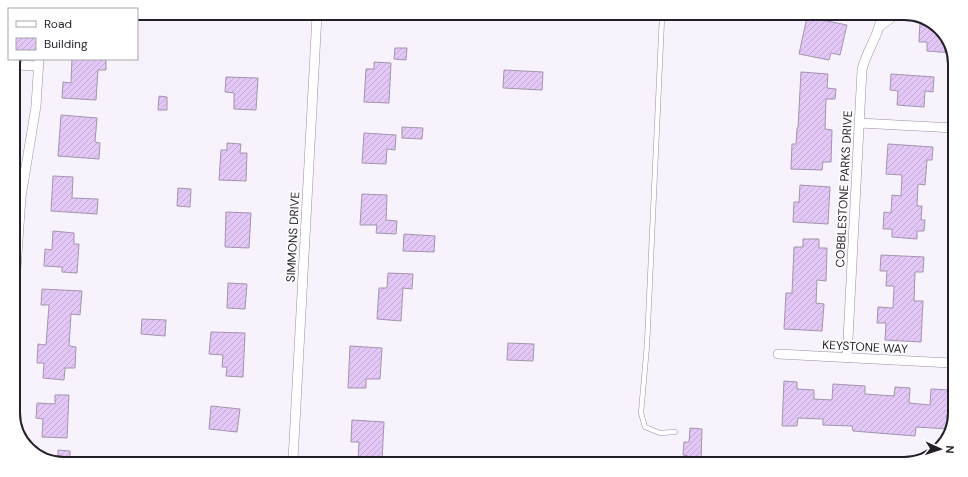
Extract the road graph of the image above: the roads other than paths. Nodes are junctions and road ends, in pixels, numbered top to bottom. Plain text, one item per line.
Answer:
1 (317, 20) edge
2 (662, 20) edge
3 (880, 22) edge
4 (39, 63) edge
5 (20, 64) edge
6 (859, 123) junction
7 (948, 128) edge
8 (20, 207) edge
9 (778, 354) dead end
10 (847, 358) junction
11 (948, 363) edge
12 (675, 432) dead end
13 (293, 457) edge

1 - 13 street, SIMMONS DRIVE
2 - 12 lane
3 - 6 street, COBBLESTONE PARKS DRIVE
4 - 5 street
4 - 8 street
6 - 7 street
6 - 10 street, COBBLESTONE PARKS DRIVE
9 - 10 street, KEYSTONE WAY
10 - 11 street, KEYSTONE WAY

